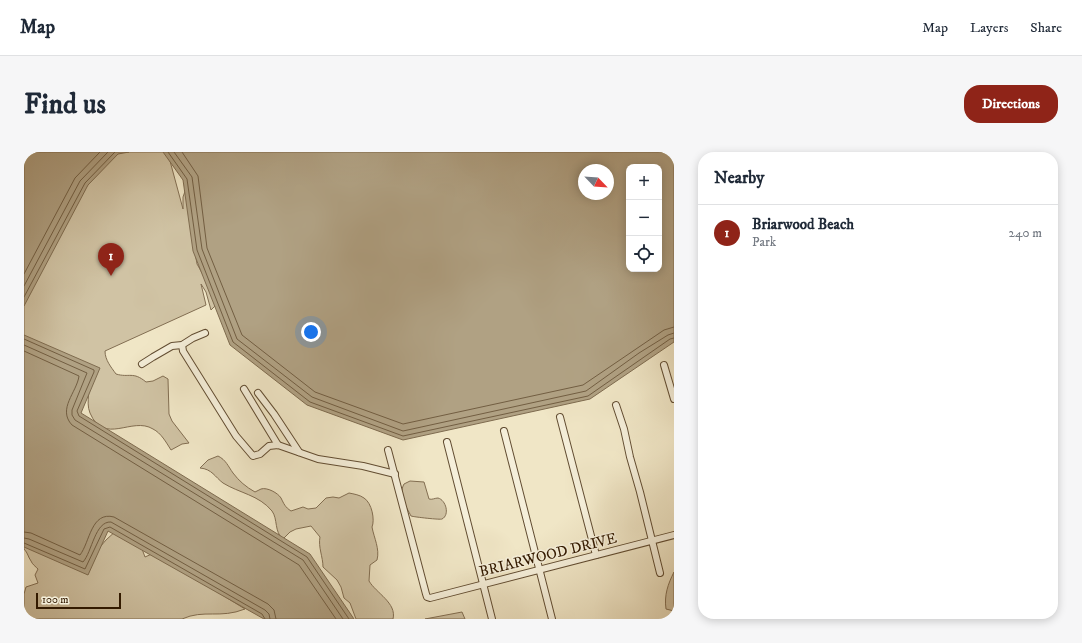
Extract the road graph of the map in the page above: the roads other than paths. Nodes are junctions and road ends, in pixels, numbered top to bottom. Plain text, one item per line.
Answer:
1 (205, 332) dead end
2 (182, 345) junction
3 (142, 364) dead end
4 (664, 365) dead end
5 (244, 389) dead end
6 (258, 393) dead end
7 (674, 398) edge
8 (616, 405) dead end
9 (560, 417) dead end
10 (504, 431) dead end
11 (447, 442) dead end
12 (278, 445) junction
13 (388, 450) dead end
14 (300, 453) junction
15 (395, 474) junction
16 (674, 535) edge
17 (652, 541) junction
18 (596, 555) junction
19 (540, 571) junction
20 (660, 573) dead end
21 (484, 585) junction
22 (492, 619) edge
23 (552, 619) edge

1 - 2 street
2 - 3 street
2 - 12 street
4 - 7 street
5 - 12 street
6 - 14 street
8 - 17 street
9 - 18 street
10 - 19 street
11 - 21 street
12 - 14 street
13 - 15 street
14 - 15 street
15 - 21 street, BRIARWOOD DRIVE
16 - 17 street, BRIARWOOD DRIVE
17 - 18 street, BRIARWOOD DRIVE
17 - 20 street
18 - 19 street, BRIARWOOD DRIVE
19 - 21 street, BRIARWOOD DRIVE
19 - 23 street
21 - 22 street

